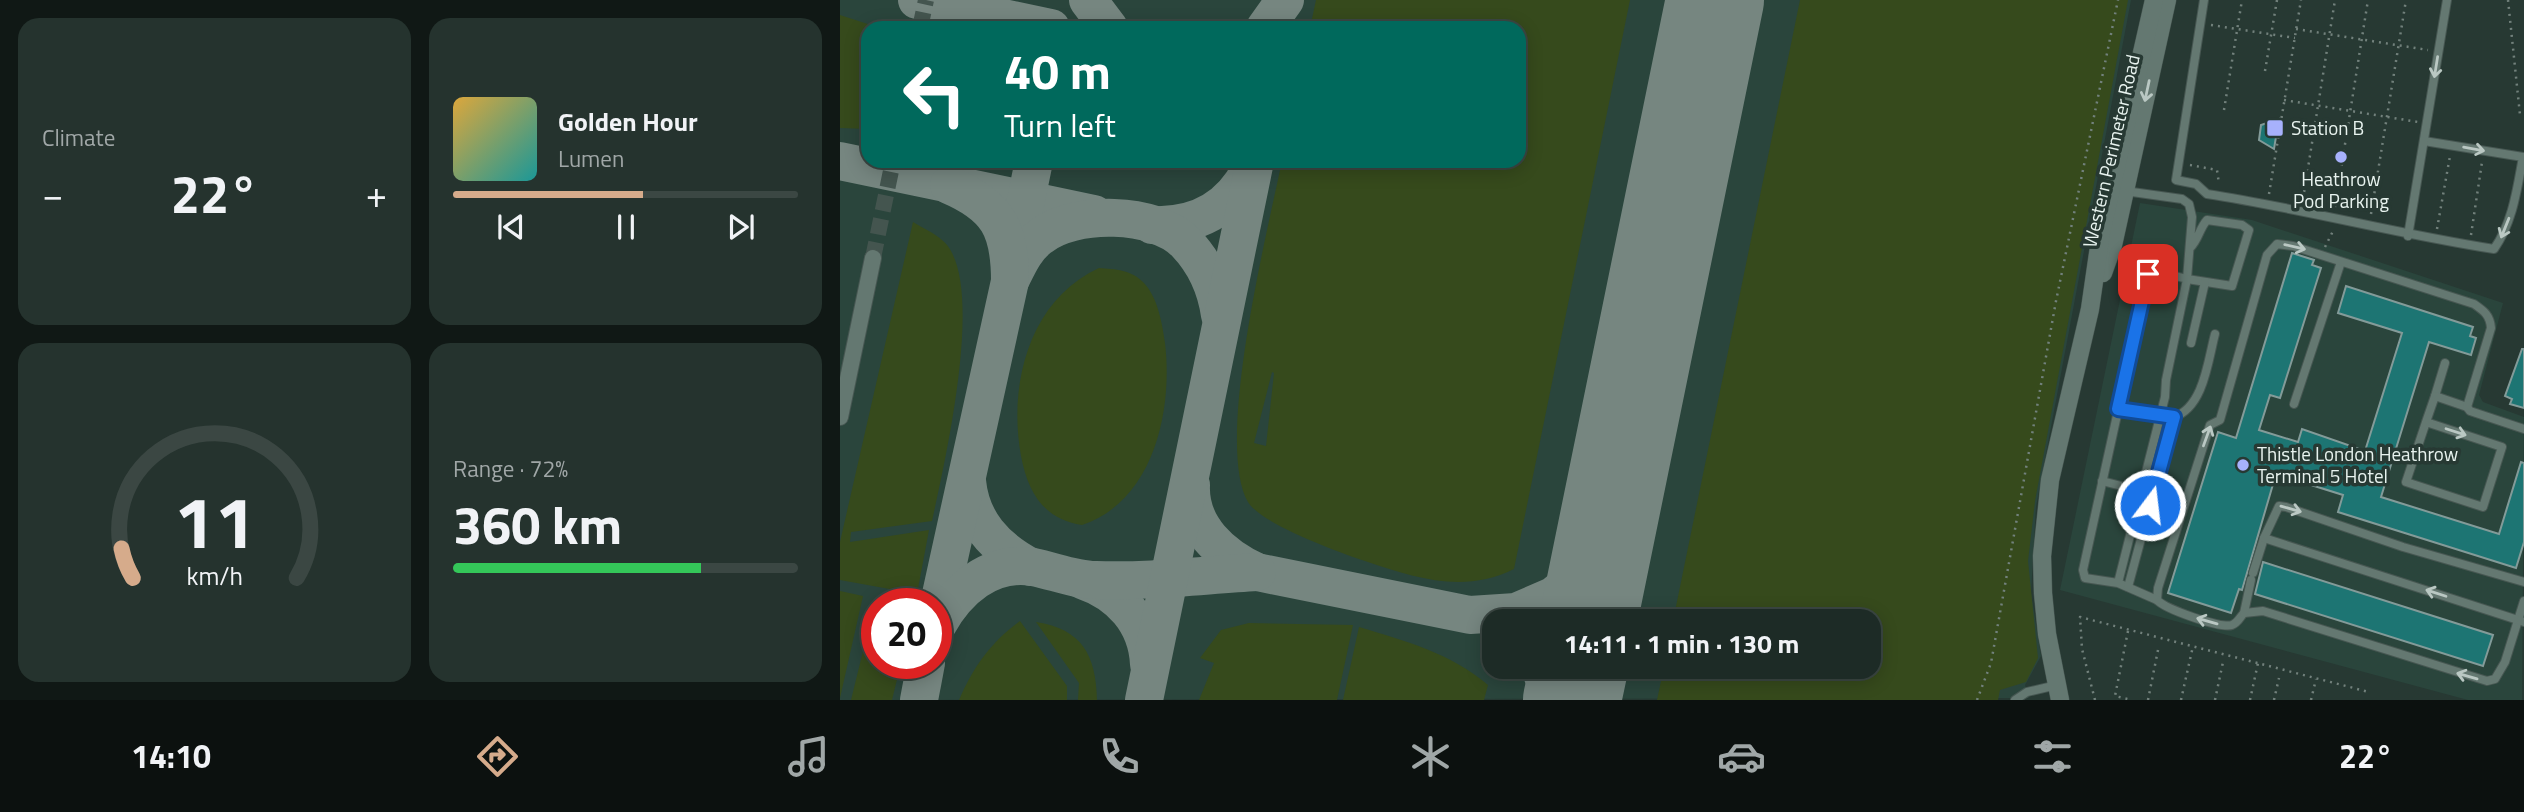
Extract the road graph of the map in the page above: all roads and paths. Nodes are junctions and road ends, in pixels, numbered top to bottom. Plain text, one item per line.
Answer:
1 (2118, 0) edge
2 (2142, 0) edge
3 (2154, 0) edge
4 (2167, 0) edge
5 (2204, 0) edge
6 (2242, 0) edge
7 (2277, 0) edge
8 (2301, 0) edge
9 (2335, 0) edge
10 (2368, 0) edge
11 (2406, 0) edge
12 (2447, 0) edge
13 (2508, 0) edge
14 (2201, 23) junction
15 (2237, 29) junction
16 (2296, 29) junction
17 (2330, 34) junction
18 (2271, 35) junction
19 (2294, 38) junction
20 (2362, 39) junction
21 (2399, 45) junction
22 (2439, 52) junction
23 (2266, 71) dead end
24 (2130, 96) junction
25 (2284, 100) junction
26 (2318, 106) junction
27 (2224, 110) dead end
28 (2350, 111) junction
29 (2520, 115) dead end
30 (2387, 117) junction
31 (2427, 123) junction
32 (2424, 141) junction
33 (2449, 145) junction
34 (2483, 151) junction
35 (2178, 163) junction
36 (2224, 189) dead end
37 (2125, 191) junction
38 (2259, 196) dead end
39 (2302, 202) dead end
40 (2334, 209) dead end
41 (2371, 214) dead end
42 (2437, 233) dead end
43 (2408, 236) junction
44 (2470, 238) dead end
45 (2190, 248) junction
46 (873, 258) tunnel mouth
47 (2341, 262) junction
48 (2187, 279) junction
49 (2205, 282) junction
50 (2091, 309) junction
51 (2214, 334) dead end
52 (2191, 343) dead end
53 (2445, 363) dead end
54 (2435, 396) junction
55 (2294, 404) dead end
56 (2467, 407) junction
57 (2118, 409) junction
58 (840, 417) edge
59 (2174, 417) junction
60 (2160, 418) junction
61 (2426, 422) junction
62 (2524, 429) edge
63 (2102, 481) junction
64 (2141, 491) junction
65 (2264, 538) junction
66 (2524, 582) edge
67 (2118, 583) junction
68 (2128, 587) junction
69 (2157, 600) junction
70 (2524, 601) edge
71 (2244, 613) junction
72 (2521, 621) edge
73 (2129, 630) junction
74 (2160, 645) dead end
75 (2193, 646) junction
76 (2223, 662) dead end
77 (2258, 663) junction
78 (2278, 678) dead end
79 (2316, 678) junction
80 (2369, 692) dead end
81 (2055, 695) edge
82 (2115, 698) edge
83 (1977, 700) edge
84 (2015, 700) edge
85 (2095, 700) edge
86 (2132, 700) edge
87 (2148, 700) edge
88 (2181, 700) edge
89 (2215, 700) edge
90 (2250, 700) edge
91 (2274, 700) edge
92 (2311, 700) edge

1 - 83 path
2 - 24 street, Western Perimeter Road
3 - 24 street, Western Perimeter Road
4 -> 37 street, Western Perimeter Road
5 - 14 lane
6 - 15 path
7 - 18 path
8 - 16 path
9 - 17 path
10 - 20 path
11 - 21 path
12 - 22 lane
13 - 29 path
14 - 15 path
14 - 35 lane
15 - 18 path
15 - 27 path
16 - 17 path
16 - 19 path
17 - 20 path
17 - 26 path
18 - 19 path
18 - 23 path
19 - 25 path
20 - 21 path
20 - 28 path
21 - 22 path
21 - 30 path
22 -> 31 lane
24 - 50 street, Western Perimeter Road
25 - 26 path
25 - 38 path
26 - 28 path
26 - 39 path
28 - 30 path
28 - 40 path
30 - 31 path
30 - 41 path
31 - 32 lane
32 - 33 lane
32 - 43 lane
33 -> 34 lane
33 - 42 path
34 -> 43 lane
34 - 44 path
35 - 36 path
35 - 43 lane
37 - 45 lane
37 - 50 street, Western Perimeter Road
45 - 48 lane
45 - 49 lane
46 - 58 street
47 - 55 lane
47 - 56 lane
69 -> 47 lane
48 - 49 lane
48 - 57 lane
48 - 60 lane
49 - 52 lane
50 - 81 street, Western Perimeter Road
51 - 59 lane
53 - 54 lane
54 - 56 lane
54 - 61 lane
56 - 62 lane
57 - 60 lane
57 - 63 lane
59 - 60 lane
59 - 68 lane
60 - 64 lane
61 -> 61 lane
63 - 64 lane
63 - 67 lane
64 - 67 lane
65 -> 66 lane
65 - 71 lane
72 -> 65 lane
67 - 68 lane
68 - 69 lane
71 -> 69 lane
70 - 72 lane
72 -> 71 lane
73 - 75 path
73 - 82 path
73 - 85 path
74 - 87 path
75 - 77 path
75 - 88 path
76 - 89 path
77 - 79 path
77 - 90 path
78 - 91 path
79 - 80 path
79 - 92 path
81 - 84 lane
82 - 86 path

